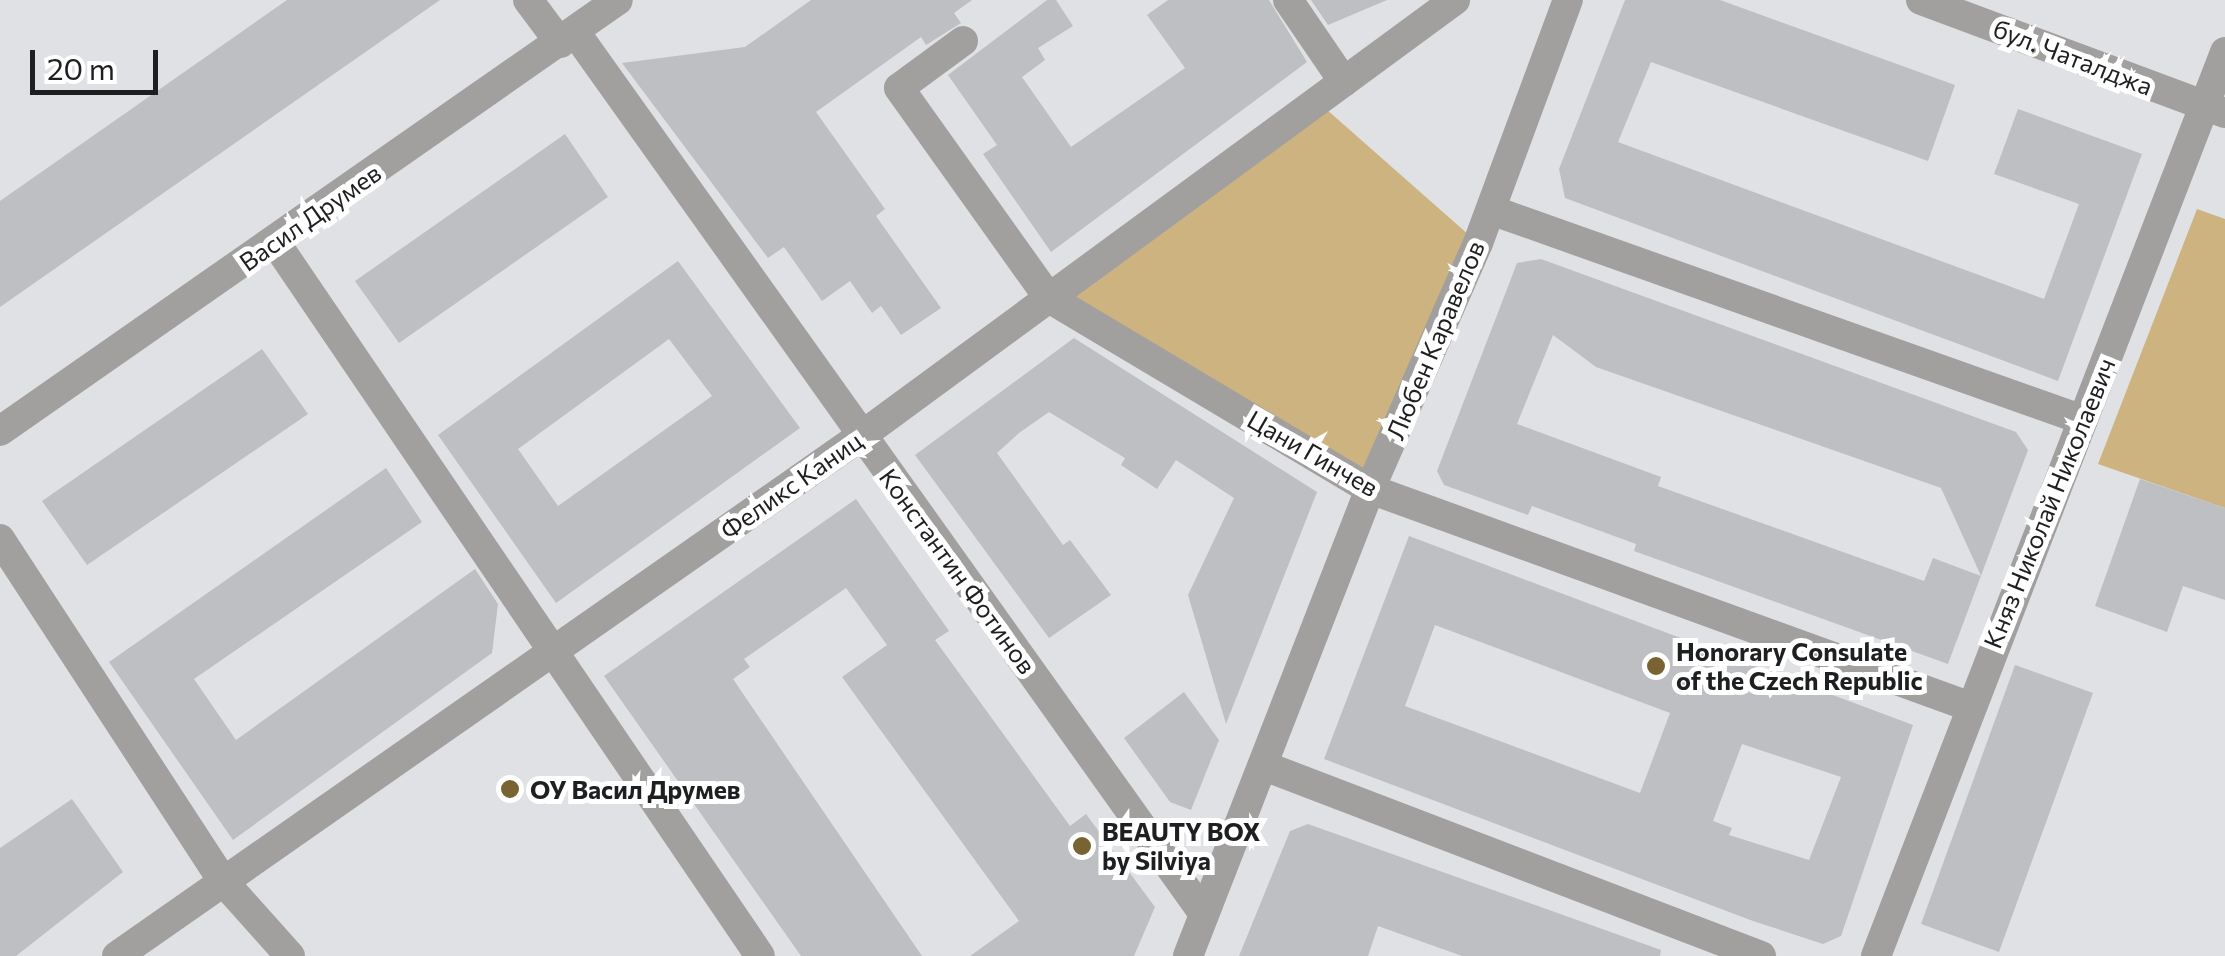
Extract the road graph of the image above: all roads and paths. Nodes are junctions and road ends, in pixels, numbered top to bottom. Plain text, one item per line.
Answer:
1 (528, 0) edge
2 (618, 0) edge
3 (1288, 0) edge
4 (1455, 0) edge
5 (1568, 0) edge
6 (1921, 0) edge
7 (567, 37) junction
8 (963, 41) dead end
9 (2225, 52) edge
10 (1344, 82) junction
11 (2214, 110) edge
12 (1491, 210) junction
13 (274, 242) junction
14 (1049, 298) junction
15 (2082, 420) junction
16 (0, 430) edge
17 (861, 436) junction
18 (1370, 489) junction
19 (0, 539) edge
20 (551, 656) junction
21 (1968, 706) junction
22 (1266, 767) junction
23 (222, 880) junction
24 (1204, 914) junction
25 (118, 956) edge
26 (290, 956) edge
27 (760, 956) edge
28 (1188, 956) edge
29 (1761, 956) edge
30 (1876, 956) edge

1 - 7 street, Константин Фотинов
2 - 7 street, Васил Друмев
3 - 10 street
4 - 10 street, Феликс Каниц
5 - 12 street, Любен Каравелов
6 - 11 street, бул. Чаталджа
7 - 13 street, Васил Друмев
7 - 17 street, Константин Фотинов
8 - 14 street, Цани Гинчев
9 - 11 street, Княз Николай Николаевич
10 - 14 street, Феликс Каниц
11 - 15 street, Княз Николай Николаевич
12 - 15 street
12 - 18 street, Любен Каравелов
13 - 16 street, Васил Друмев
13 - 20 street
14 - 17 street, Феликс Каниц
14 - 18 street, Цани Гинчев
15 - 21 street, Княз Николай Николаевич
17 - 20 street, Феликс Каниц
17 - 24 street, Константин Фотинов
18 - 21 street, Цани Гинчев
18 - 22 street, Любен Каравелов
19 - 23 street
20 - 23 street, Феликс Каниц
20 - 27 street
21 - 30 street, Княз Николай Николаевич
22 - 24 street, Любен Каравелов
22 - 29 street
23 - 25 street, Феликс Каниц
23 - 26 street
24 - 28 street, Любен Каравелов

